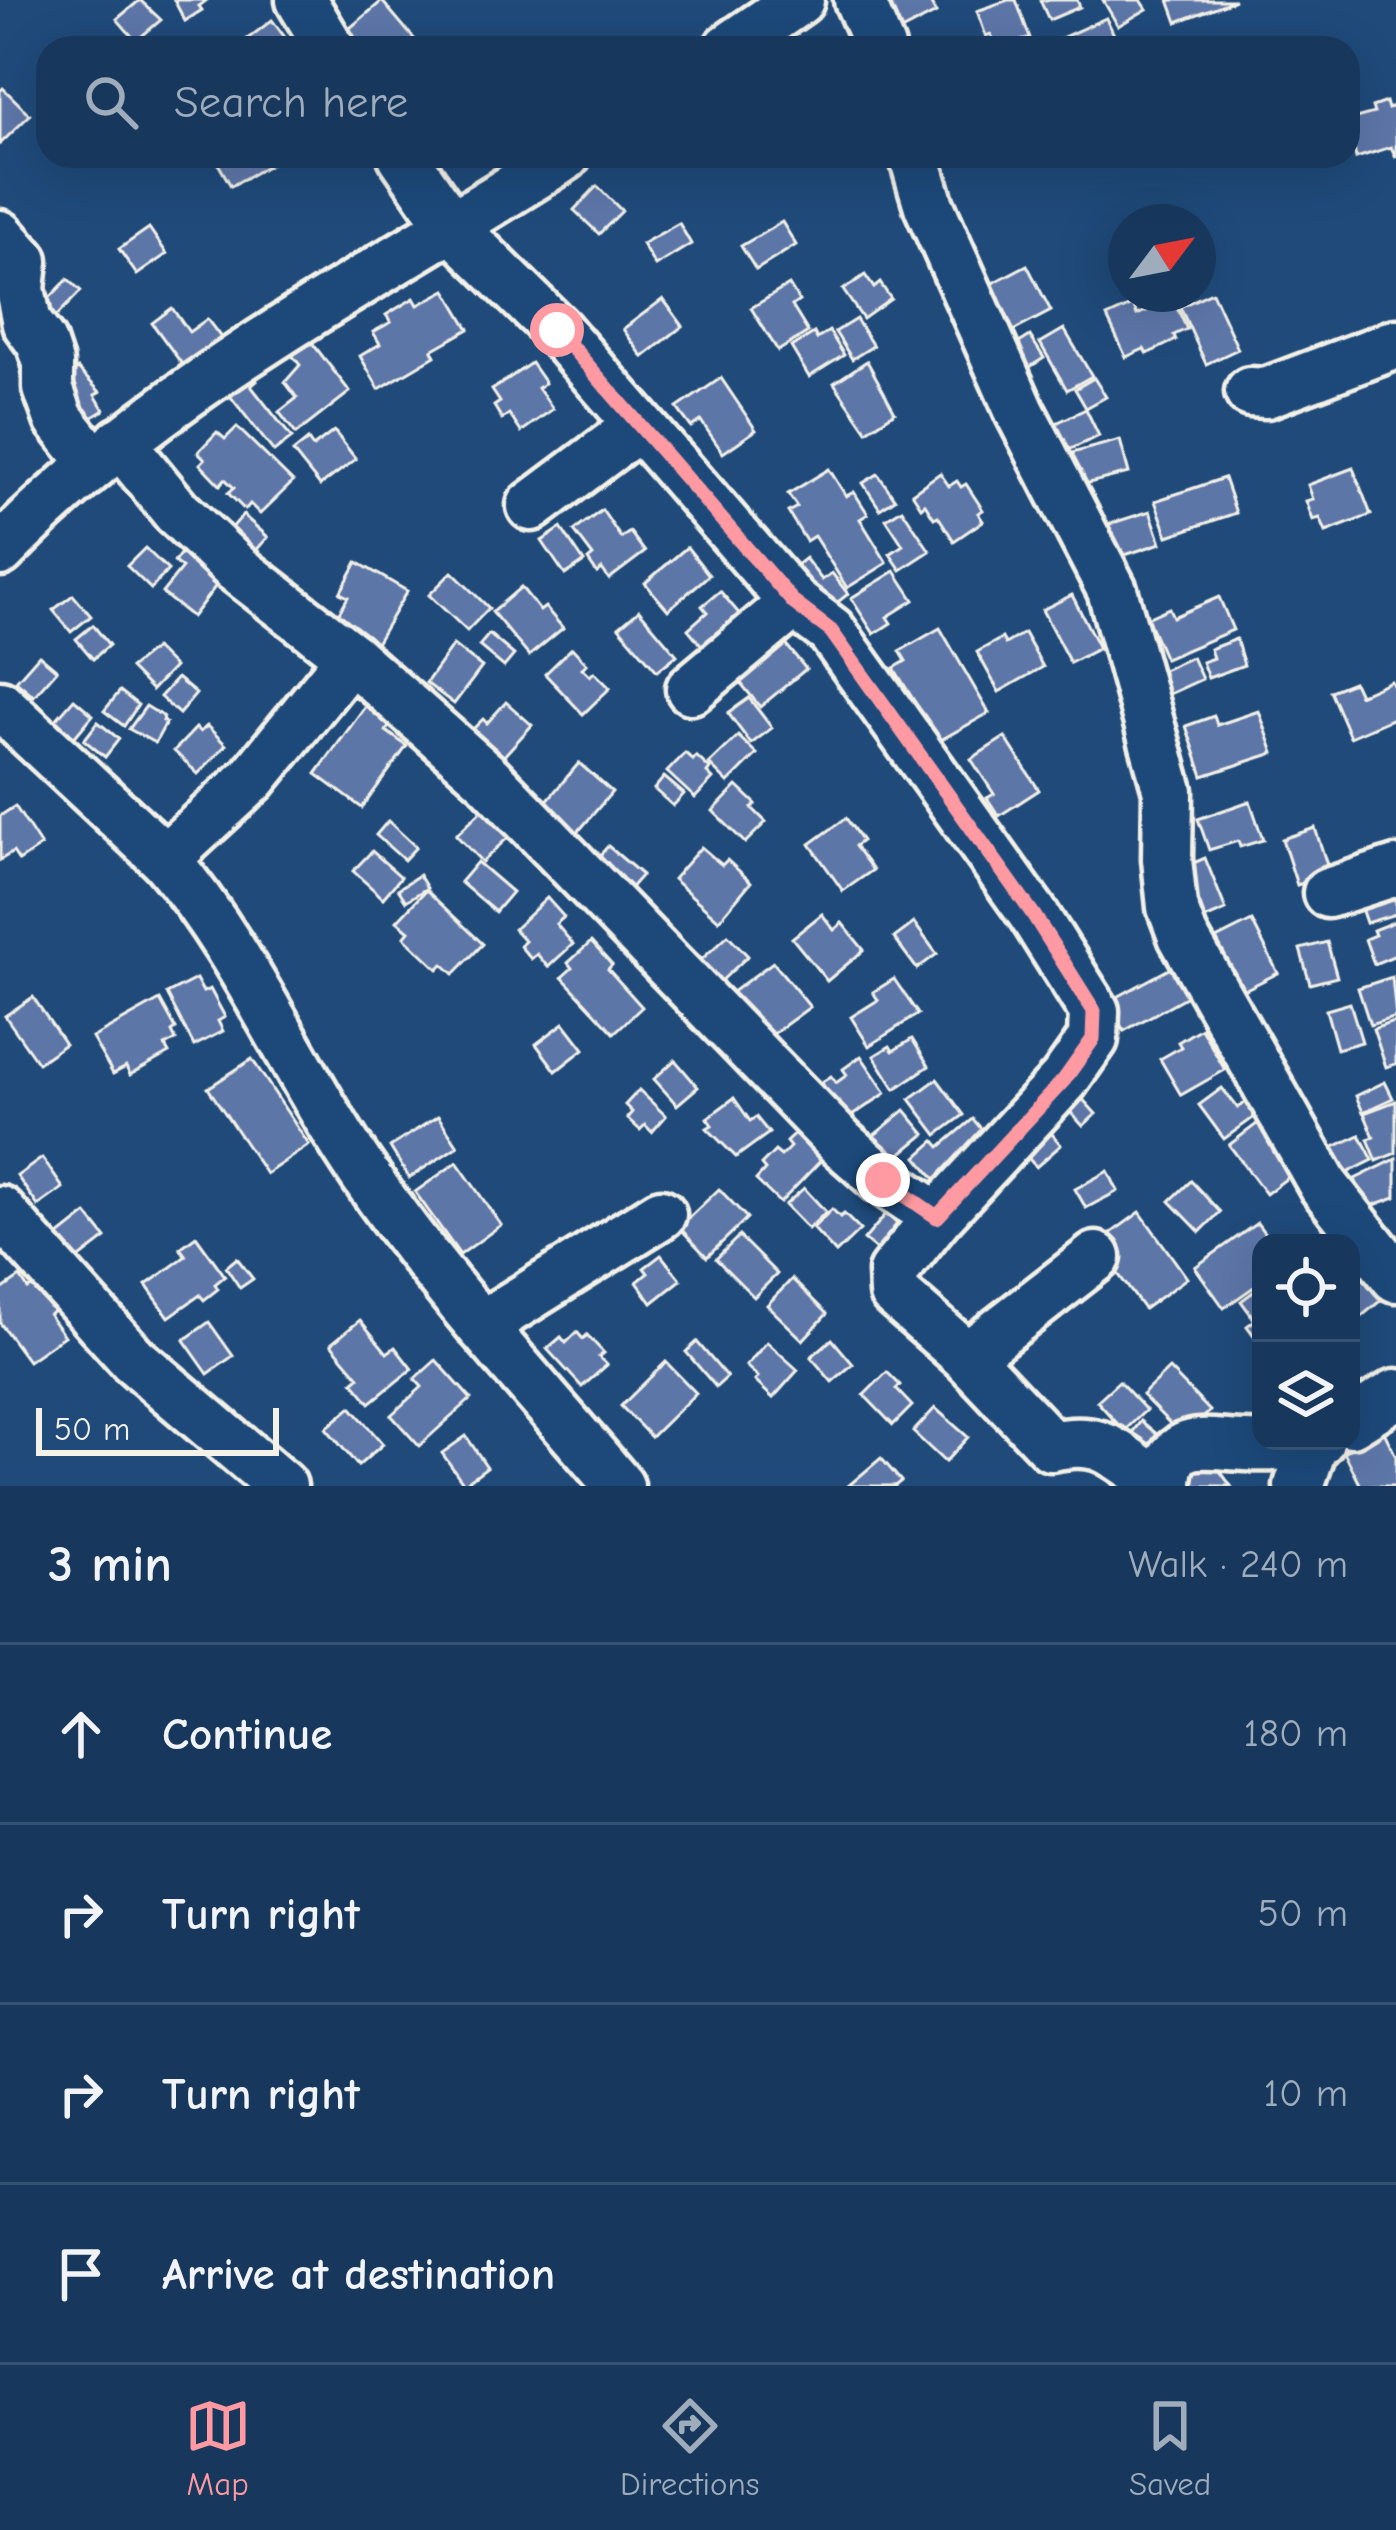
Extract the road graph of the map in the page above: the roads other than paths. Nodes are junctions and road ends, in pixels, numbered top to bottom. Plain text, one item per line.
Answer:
1 (301, 0) edge
2 (799, 0) edge
3 (859, 0) edge
4 (323, 36) edge
5 (747, 36) edge
6 (875, 36) edge
7 (411, 168) edge
8 (545, 168) edge
9 (918, 168) edge
10 (451, 226) junction
11 (0, 235) edge
12 (1396, 344) edge
13 (1250, 392) dead end
14 (639, 426) junction
15 (106, 452) junction
16 (532, 506) dead end
17 (0, 551) edge
18 (794, 603) junction
19 (351, 657) junction
20 (691, 689) dead end
21 (0, 705) edge
22 (165, 859) junction
23 (1396, 871) edge
24 (1328, 893) dead end
25 (0, 1211) edge
26 (661, 1214) dead end
27 (937, 1217) junction
28 (1096, 1257) dead end
29 (1396, 1276) edge
30 (481, 1326) junction
31 (968, 1357) junction
32 (1396, 1394) edge
33 (1360, 1420) edge
34 (1252, 1447) edge
35 (282, 1486) edge
36 (620, 1486) edge
37 (1166, 1486) edge

1 - 4 street
2 - 5 street
3 - 6 street
7 - 10 street
8 - 10 street
9 - 29 street
10 - 14 street
10 - 15 street
11 - 15 street
12 - 13 street
14 - 16 street
14 - 18 street
15 - 17 street
15 - 19 street
18 - 20 street
18 - 27 street
19 - 22 street
19 - 27 street
21 - 22 street
22 - 30 street
23 - 24 street
25 - 35 street
26 - 30 street
27 - 31 street
28 - 31 street
30 - 36 street
31 - 37 street
32 - 33 street
34 - 37 street

